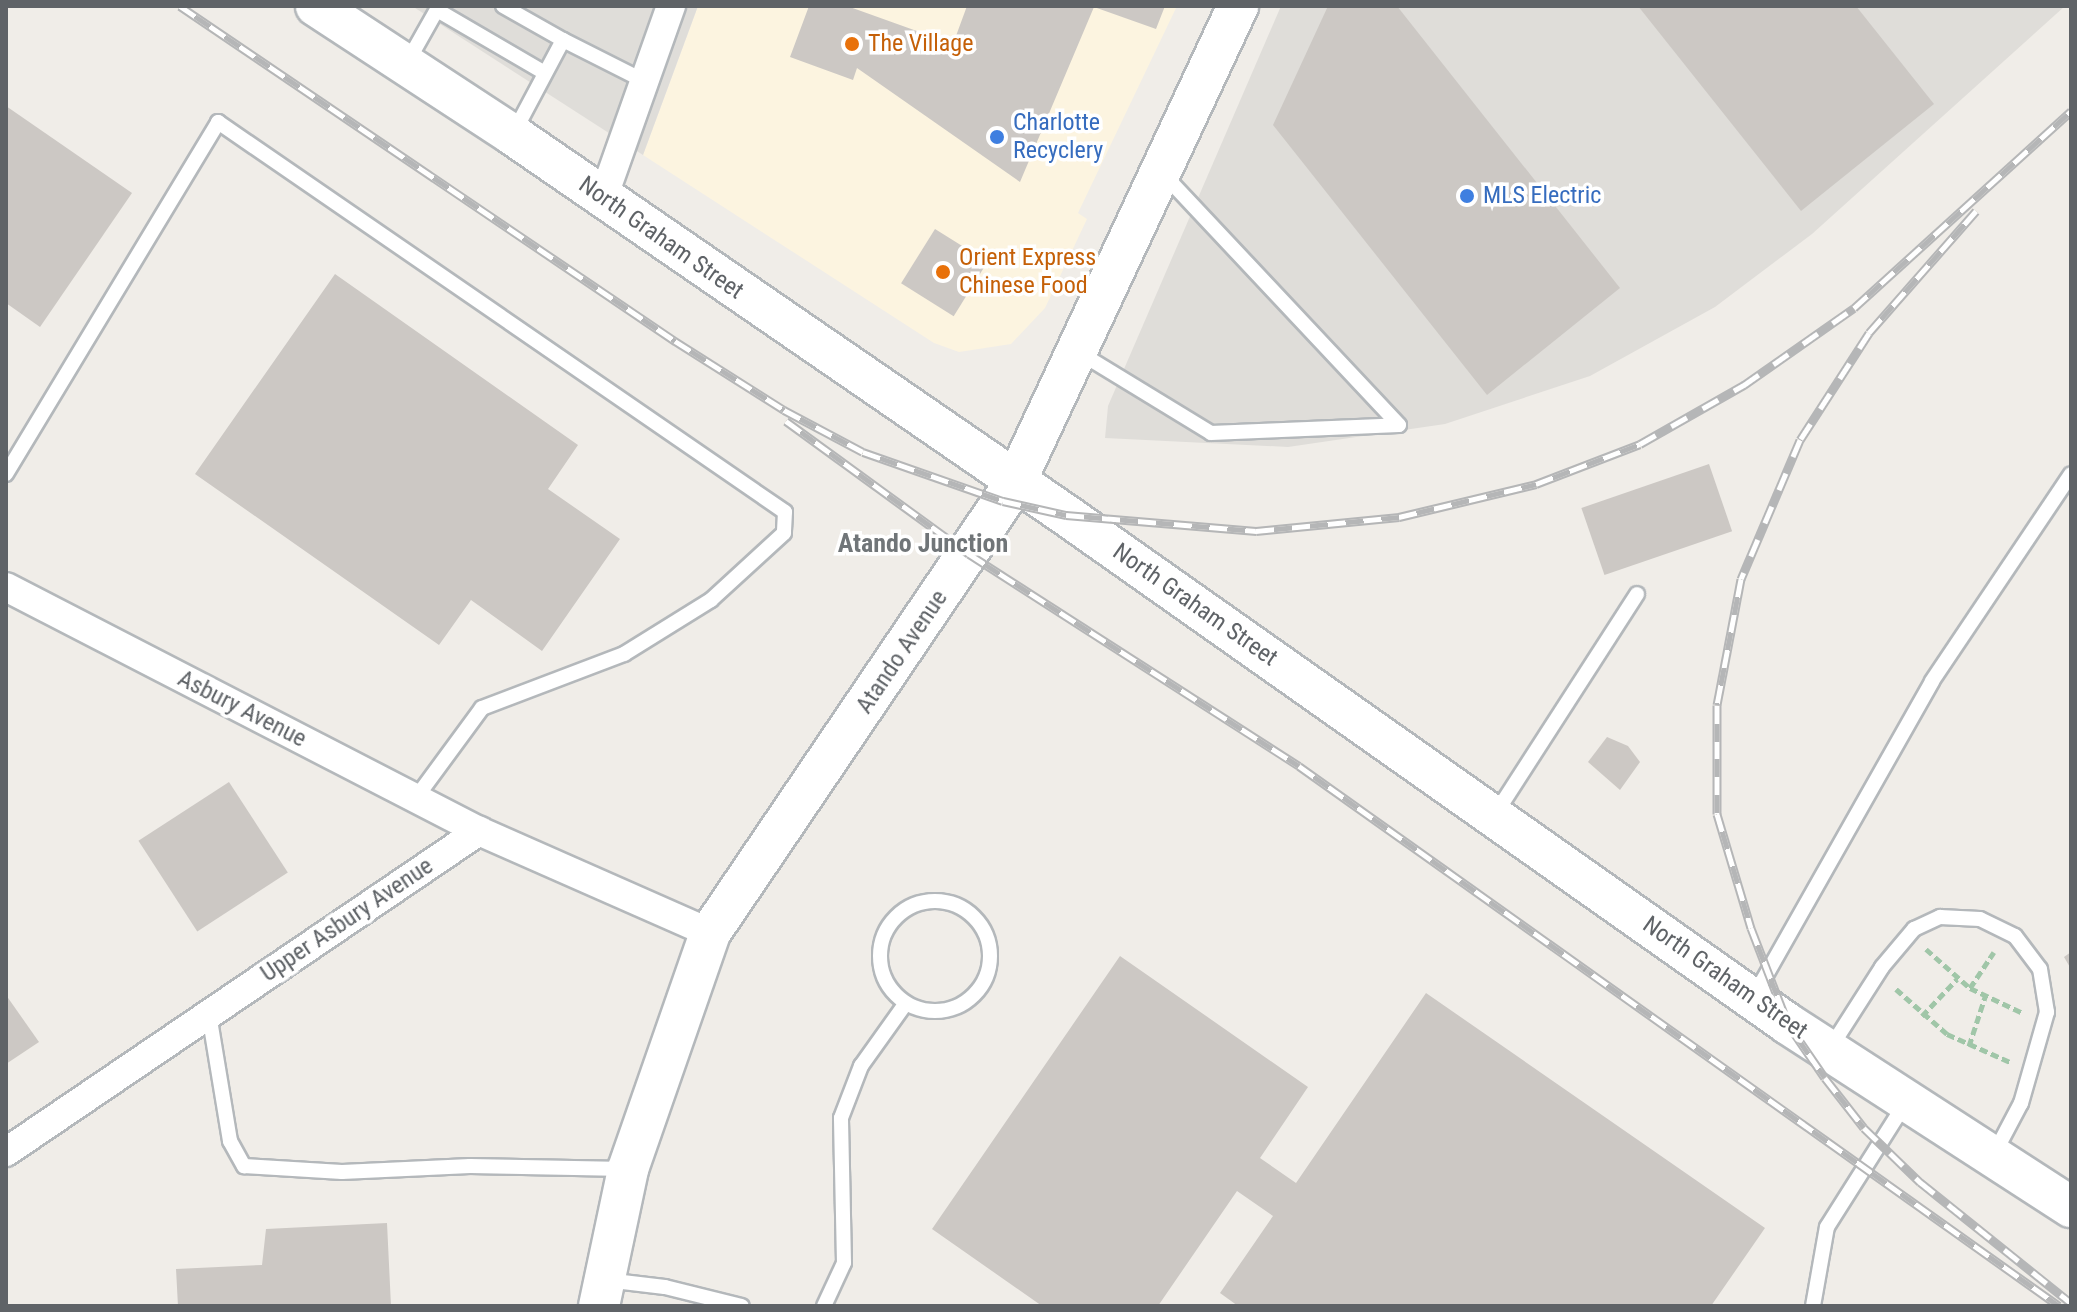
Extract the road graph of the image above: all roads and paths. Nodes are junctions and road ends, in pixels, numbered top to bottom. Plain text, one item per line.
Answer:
1 (316, 6) edge
2 (503, 6) edge
3 (671, 6) edge
4 (1238, 6) edge
5 (438, 8) edge
6 (563, 40) junction
7 (406, 65) junction
8 (545, 73) junction
9 (644, 81) junction
10 (513, 135) junction
11 (1161, 172) junction
12 (603, 198) junction
13 (1076, 350) junction
14 (6, 474) edge
15 (2071, 474) edge
16 (1015, 483) junction
17 (6, 587) edge
18 (1637, 594) dead end
19 (416, 798) junction
20 (1494, 816) junction
21 (479, 831) junction
22 (710, 933) junction
23 (1925, 948) dead end
24 (1996, 949) dead end
25 (1957, 979) junction
26 (1894, 987) dead end
27 (1970, 988) junction
28 (1985, 997) junction
29 (1753, 999) junction
30 (906, 1003) junction
31 (2024, 1013) dead end
32 (209, 1014) junction
33 (1922, 1016) junction
34 (1969, 1046) junction
35 (1829, 1050) junction
36 (2011, 1062) dead end
37 (1907, 1101) junction
38 (6, 1152) edge
39 (1993, 1157) junction
40 (628, 1169) junction
41 (2071, 1207) edge
42 (600, 1293) edge
43 (742, 1306) edge
44 (824, 1306) edge
45 (1813, 1306) edge

1 - 7 main road, North Graham Street
2 - 6 lane
3 - 9 street
4 - 11 main road, Atando Avenue
5 - 7 lane
5 - 8 lane
6 - 8 lane
6 - 9 lane
7 - 10 main road, North Graham Street
8 - 10 lane
9 - 12 street
10 - 12 main road, North Graham Street
11 - 13 main road, Atando Avenue
11 - 13 lane
12 - 16 main road, North Graham Street
13 - 16 main road, Atando Avenue
14 - 19 lane
15 - 29 lane
16 - 20 main road, North Graham Street
16 - 22 main road, Atando Avenue
17 - 19 street, Asbury Avenue
18 - 20 lane
19 - 21 street, Asbury Avenue
20 - 29 main road, North Graham Street
21 - 22 street
21 - 32 street, Upper Asbury Avenue
22 - 40 main road, Atando Avenue
23 - 25 path
24 - 27 path
25 - 27 path
25 - 33 path
26 - 33 path
27 - 28 path
28 - 31 path
28 - 34 path
29 - 35 main road, North Graham Street
30 - 30 lane
30 - 44 lane
32 - 38 street, Upper Asbury Avenue
32 - 40 lane
33 - 34 path
34 - 36 path
35 - 37 main road, North Graham Street
35 - 39 lane
37 - 39 main road, North Graham Street
37 - 45 lane
39 - 41 main road, North Graham Street
40 - 42 main road, Atando Avenue
42 - 43 lane

